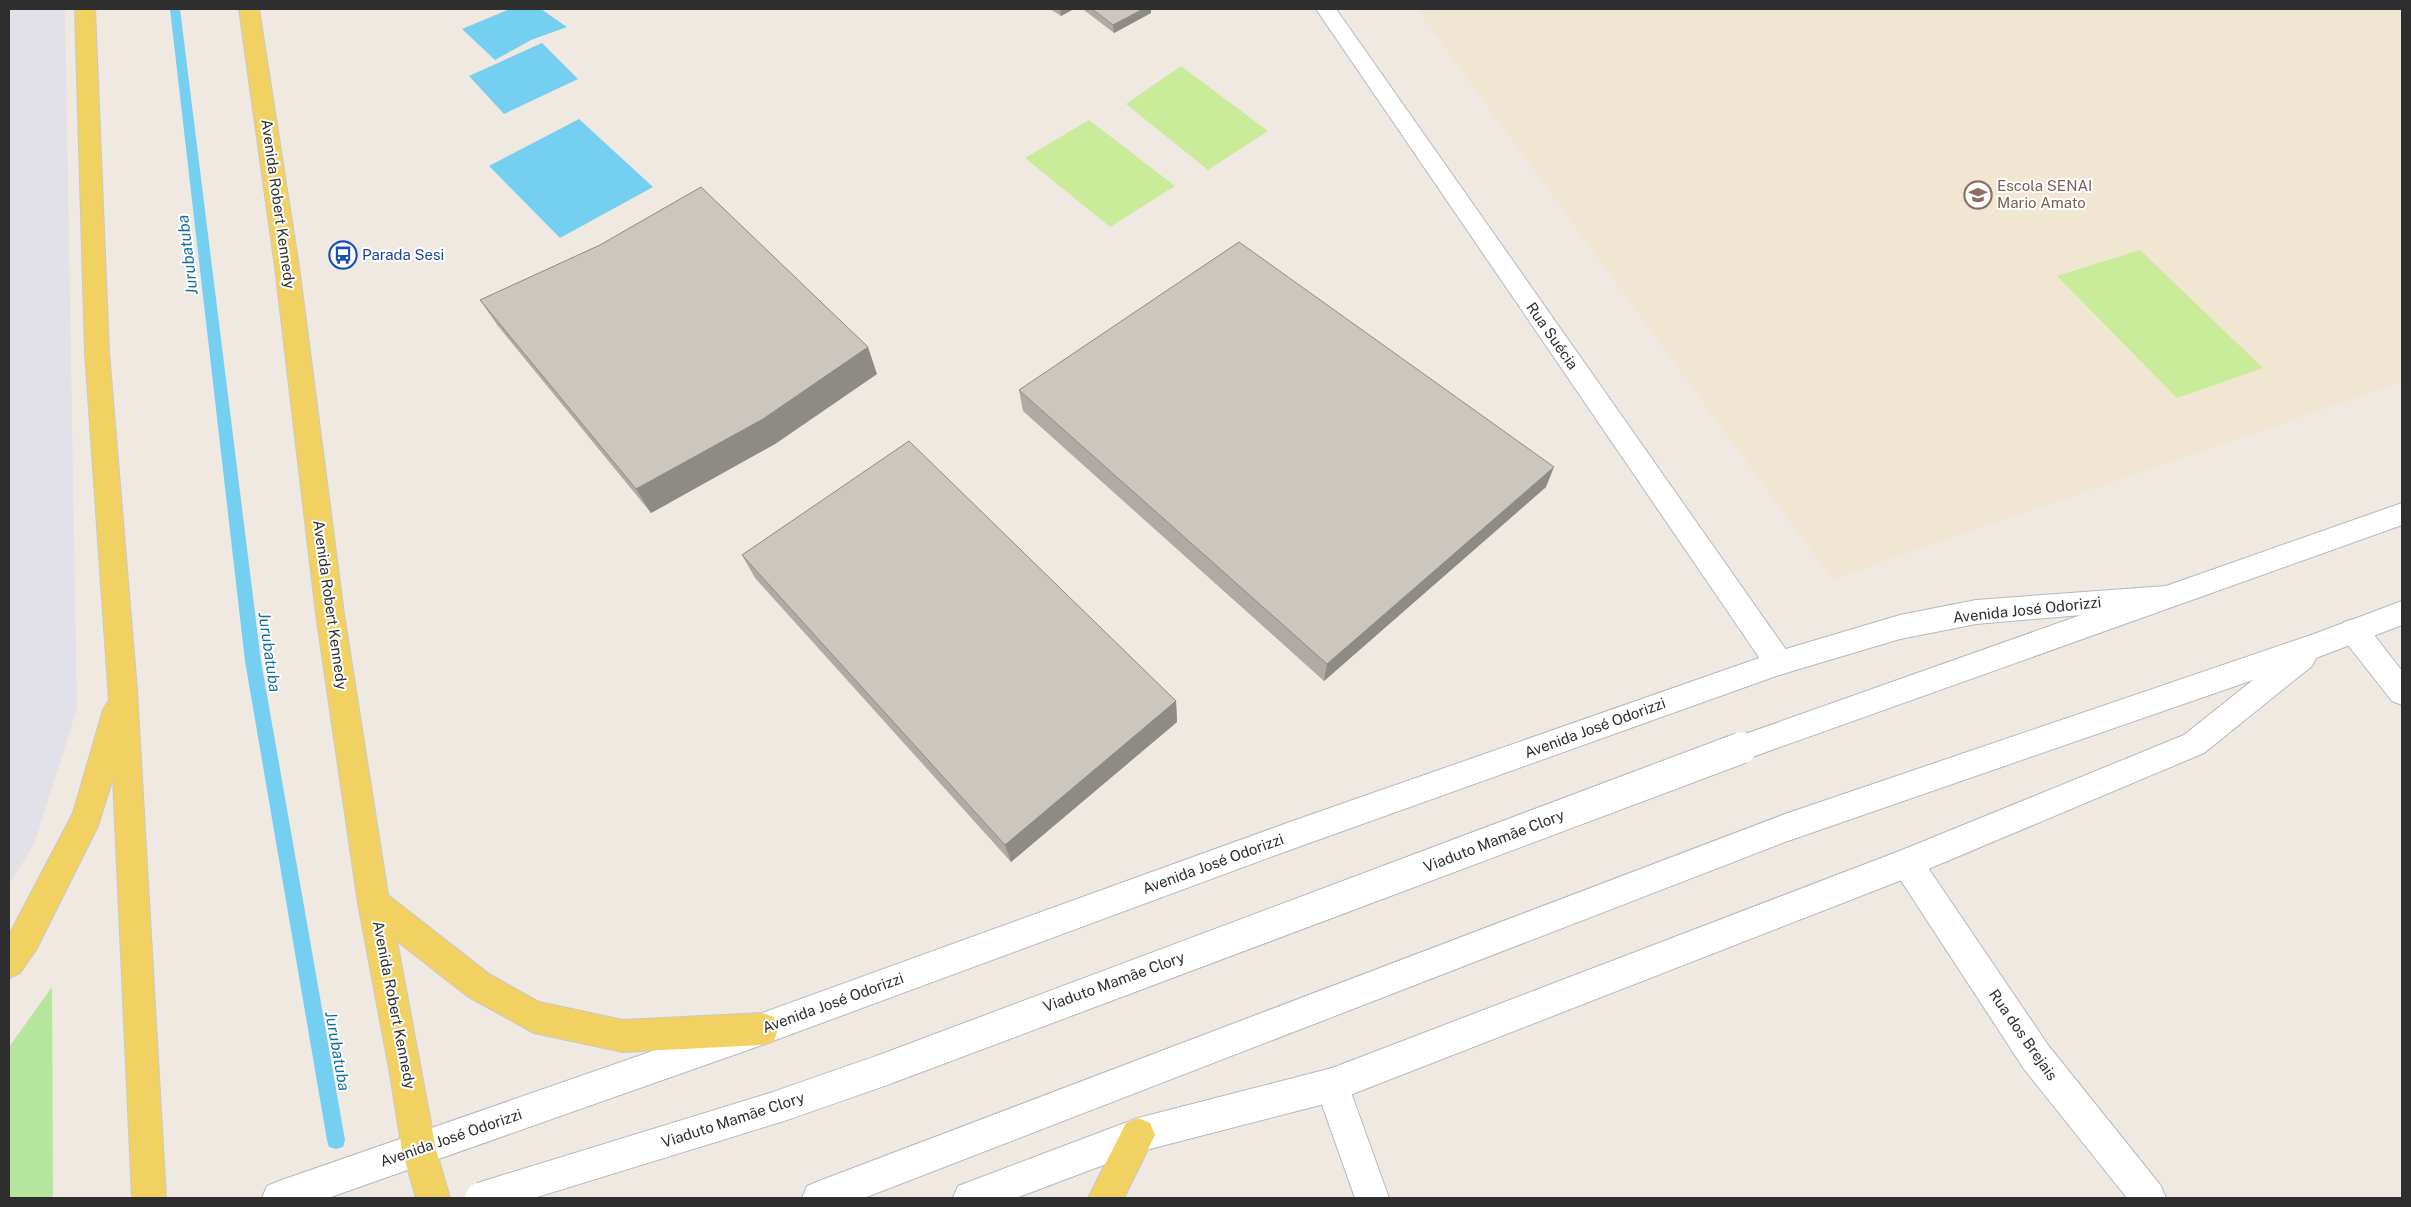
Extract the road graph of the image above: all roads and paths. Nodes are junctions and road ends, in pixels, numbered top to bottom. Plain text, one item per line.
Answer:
1 (85, 9) edge
2 (249, 9) edge
3 (1326, 9) edge
4 (2402, 514) edge
5 (2164, 597) junction
6 (2402, 613) edge
7 (2354, 631) junction
8 (2317, 645) junction
9 (1779, 662) junction
10 (123, 690) junction
11 (2402, 692) edge
12 (1741, 748) joint
13 (1907, 863) junction
14 (374, 903) junction
15 (9, 962) edge
16 (762, 1029) junction
17 (1332, 1085) junction
18 (1138, 1135) junction
19 (419, 1150) junction
20 (149, 1198) edge
21 (279, 1198) edge
22 (433, 1198) edge
23 (481, 1198) edge
24 (819, 1198) edge
25 (970, 1198) edge
26 (1104, 1198) edge
27 (1372, 1198) edge
28 (2149, 1198) edge

1 - 10 main road
2 - 14 main road, Avenida Robert Kennedy
3 - 9 street, Rua Suécia
4 - 5 street, Avenida José Odorizzi
5 - 9 street, Avenida José Odorizzi
5 - 12 street, Avenida José Odorizzi
6 - 7 street
7 - 8 street
7 - 11 street
8 - 13 street
8 - 24 street
9 - 16 street, Avenida José Odorizzi
10 - 15 main road
10 - 20 main road
12 - 23 street, Viaduto Mamãe Clory, bridge
13 - 17 street
13 - 28 street, Rua dos Brejais
14 - 16 main road
14 - 19 main road, Avenida Robert Kennedy
16 - 19 street, Avenida José Odorizzi
17 - 18 street
17 - 27 street
18 - 25 street
18 - 26 main road
19 - 21 street, Avenida José Odorizzi
19 - 22 main road, Avenida Robert Kennedy

